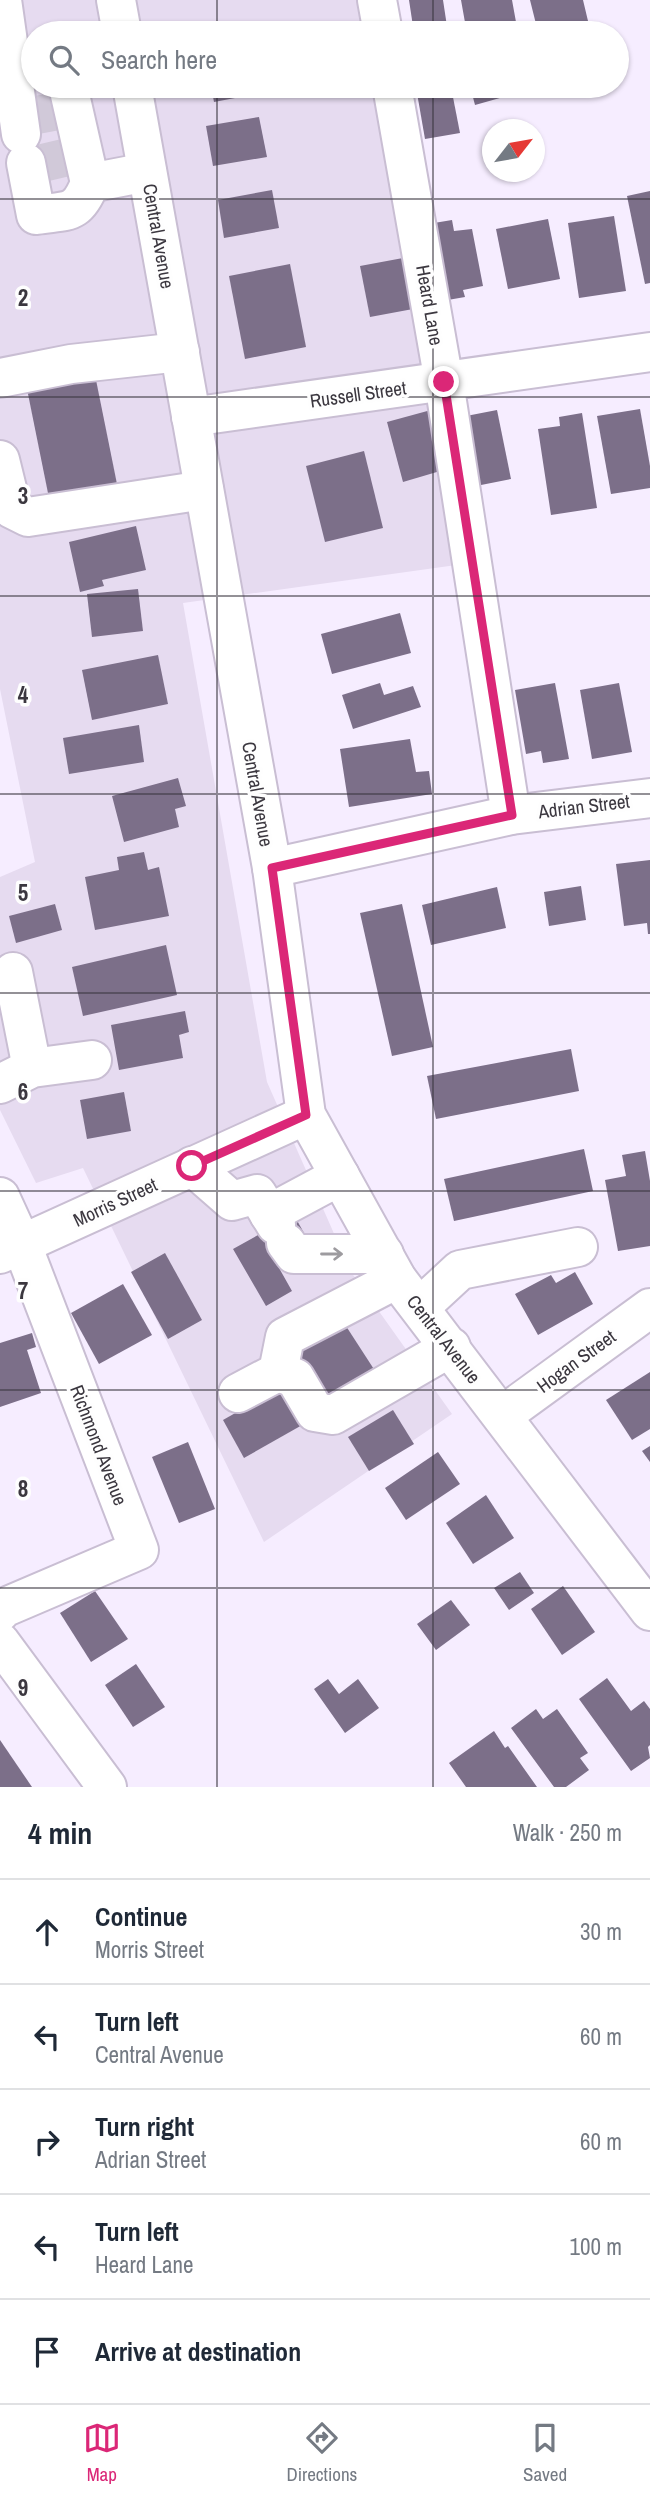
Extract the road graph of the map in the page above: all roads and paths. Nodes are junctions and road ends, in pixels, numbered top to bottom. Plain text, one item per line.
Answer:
1 (2, 0) edge
2 (116, 0) edge
3 (377, 0) edge
4 (120, 21) edge
5 (381, 21) edge
6 (15, 67) edge
7 (30, 98) edge
8 (134, 98) edge
9 (394, 98) edge
10 (49, 138) edge
11 (148, 172) junction
12 (180, 352) junction
13 (650, 352) edge
14 (0, 378) edge
15 (444, 382) junction
16 (191, 417) junction
17 (0, 460) edge
18 (204, 490) junction
19 (650, 798) edge
20 (512, 815) junction
21 (272, 868) junction
22 (13, 972) dead end
23 (93, 1060) dead end
24 (16, 1076) edge
25 (306, 1115) junction
26 (192, 1166) junction
27 (340, 1176) junction
28 (0, 1197) edge
29 (277, 1227) junction
30 (578, 1247) dead end
31 (11, 1249) edge
32 (400, 1280) junction
33 (650, 1308) edge
34 (451, 1347) junction
35 (278, 1372) junction
36 (238, 1392) dead end
37 (503, 1415) junction
38 (650, 1611) edge
39 (0, 1612) edge
40 (0, 1642) edge
41 (107, 1787) edge

1 - 6 street
2 - 4 street
3 - 5 street
7 - 10 street
8 - 11 street, Central Avenue
9 - 15 street, Heard Lane
10 - 11 street
11 - 12 street, Central Avenue
12 - 14 street
12 - 16 street, Central Avenue
13 - 15 street, Russell Street
15 - 16 street, Russell Street
15 - 20 street, Heard Lane
16 - 18 street, Central Avenue
17 - 18 street
18 - 21 street, Central Avenue
19 - 20 street, Adrian Street
20 - 21 street, Adrian Street
21 - 25 street, Central Avenue
22 - 24 street
23 - 24 street
25 - 26 street, Morris Street
25 - 27 street, Central Avenue
26 - 29 street
26 - 31 street, Morris Street
27 - 29 street
27 - 32 street, Central Avenue
28 - 31 street, Richmond Avenue
29 -> 32 street
30 - 32 street
31 - 39 street, Richmond Avenue
32 - 34 street, Central Avenue
32 - 35 street
33 - 37 street, Hogan Street
34 - 35 street
34 - 37 street, Central Avenue
35 - 36 street
37 - 38 street, Central Avenue
40 - 41 street

